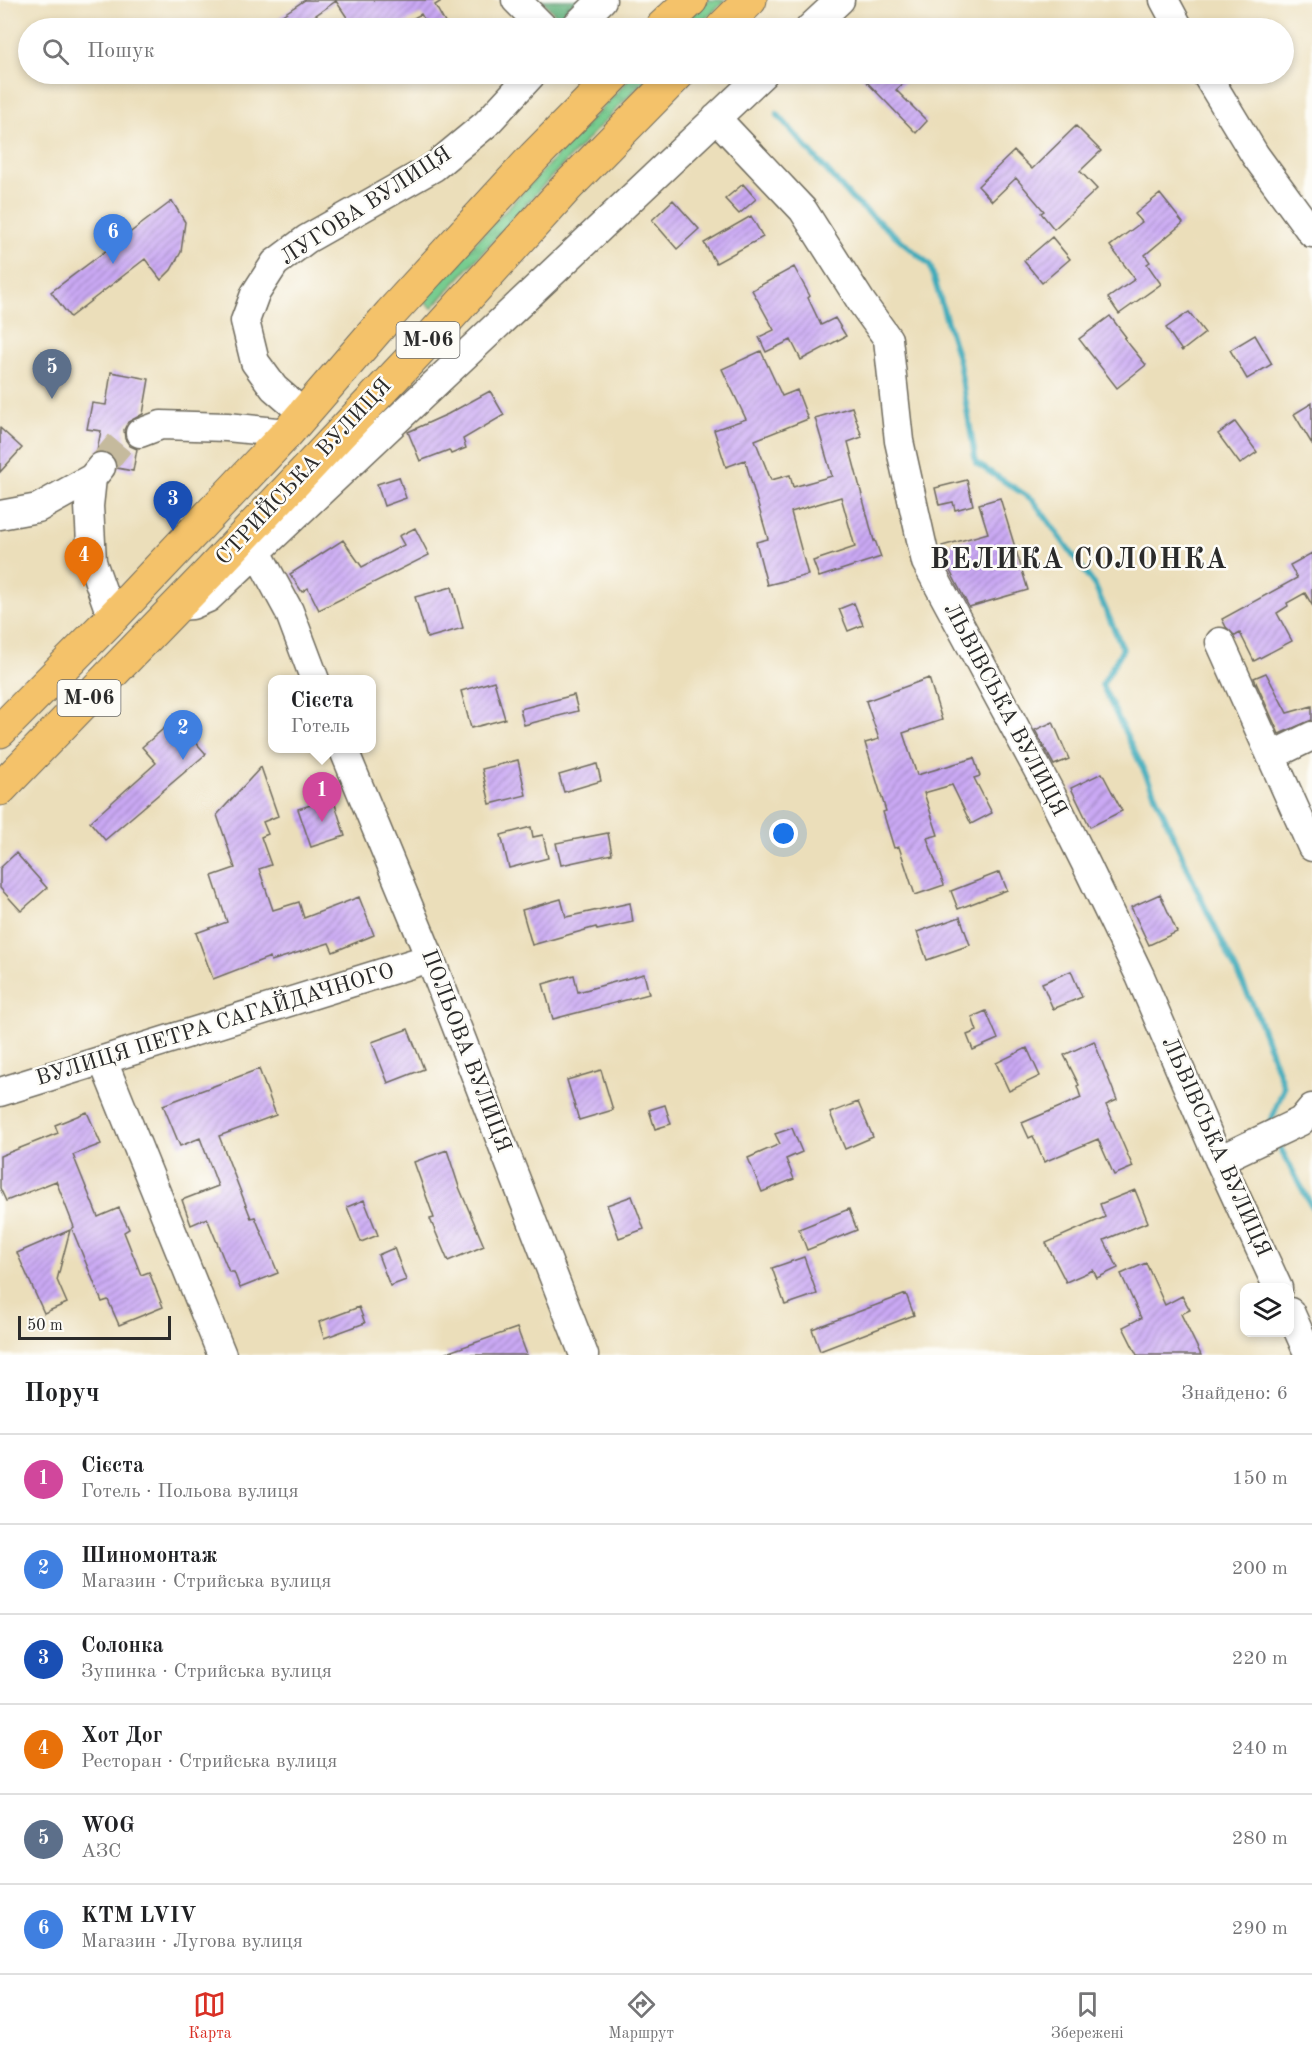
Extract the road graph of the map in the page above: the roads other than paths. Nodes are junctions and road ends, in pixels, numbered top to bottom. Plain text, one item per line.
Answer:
1 (516, 0) edge
2 (602, 0) edge
3 (691, 0) edge
4 (750, 0) edge
5 (840, 0) edge
6 (1164, 0) edge
7 (534, 18) edge
8 (584, 18) edge
9 (672, 18) edge
10 (732, 18) edge
11 (821, 18) edge
12 (1174, 18) edge
13 (523, 84) edge
14 (606, 84) edge
15 (668, 84) edge
16 (752, 84) edge
17 (1212, 84) edge
18 (716, 118) junction
19 (1312, 233) edge
20 (296, 423) junction
21 (140, 433) tunnel mouth
22 (0, 515) edge
23 (257, 552) junction
24 (177, 606) junction
25 (112, 618) junction
26 (1220, 642) dead end
27 (313, 675) edge
28 (0, 731) edge
29 (1312, 736) edge
30 (345, 753) edge
31 (1271, 756) junction
32 (0, 789) edge
33 (1312, 847) edge
34 (430, 958) junction
35 (103, 1061) junction
36 (0, 1092) edge
37 (1312, 1108) edge
38 (1219, 1160) junction
39 (1276, 1283) edge
40 (1294, 1321) edge
41 (222, 1355) edge
42 (584, 1355) edge
43 (1309, 1355) edge

1 - 7 street
2 - 8 street
3 - 9 highway
4 - 10 highway
5 - 11 street
6 - 12 street
13 - 20 street, ЛУГОВА ВУЛИЦЯ
14 - 20 highway, СТРИЙСЬКА ВУЛИЦЯ / М-06
15 - 24 highway, СТРИЙСЬКА ВУЛИЦЯ / М-06
16 - 18 street
17 - 19 street
18 - 23 street
18 - 38 street, ЛЬВІВСЬКА ВУЛИЦЯ
20 - 21 street
20 - 25 highway, СТРИЙСЬКА ВУЛИЦЯ / М-06
22 - 25 street
23 - 24 street
23 - 27 street
24 - 32 highway, СТРИЙСЬКА ВУЛИЦЯ / М-06
25 - 28 highway, СТРИЙСЬКА ВУЛИЦЯ / М-06
26 - 31 street
29 - 31 street
30 - 34 street, ПОЛЬОВА ВУЛИЦЯ
31 - 33 street
34 - 35 street, ВУЛИЦЯ ПЕТРА САГАЙДАЧНОГО
34 - 42 street, ПОЛЬОВА ВУЛИЦЯ
35 - 36 street, ВУЛИЦЯ ПЕТРА САГАЙДАЧНОГО
35 - 41 street
37 - 38 street
38 - 39 street, ЛЬВІВСЬКА ВУЛИЦЯ
40 - 43 street

